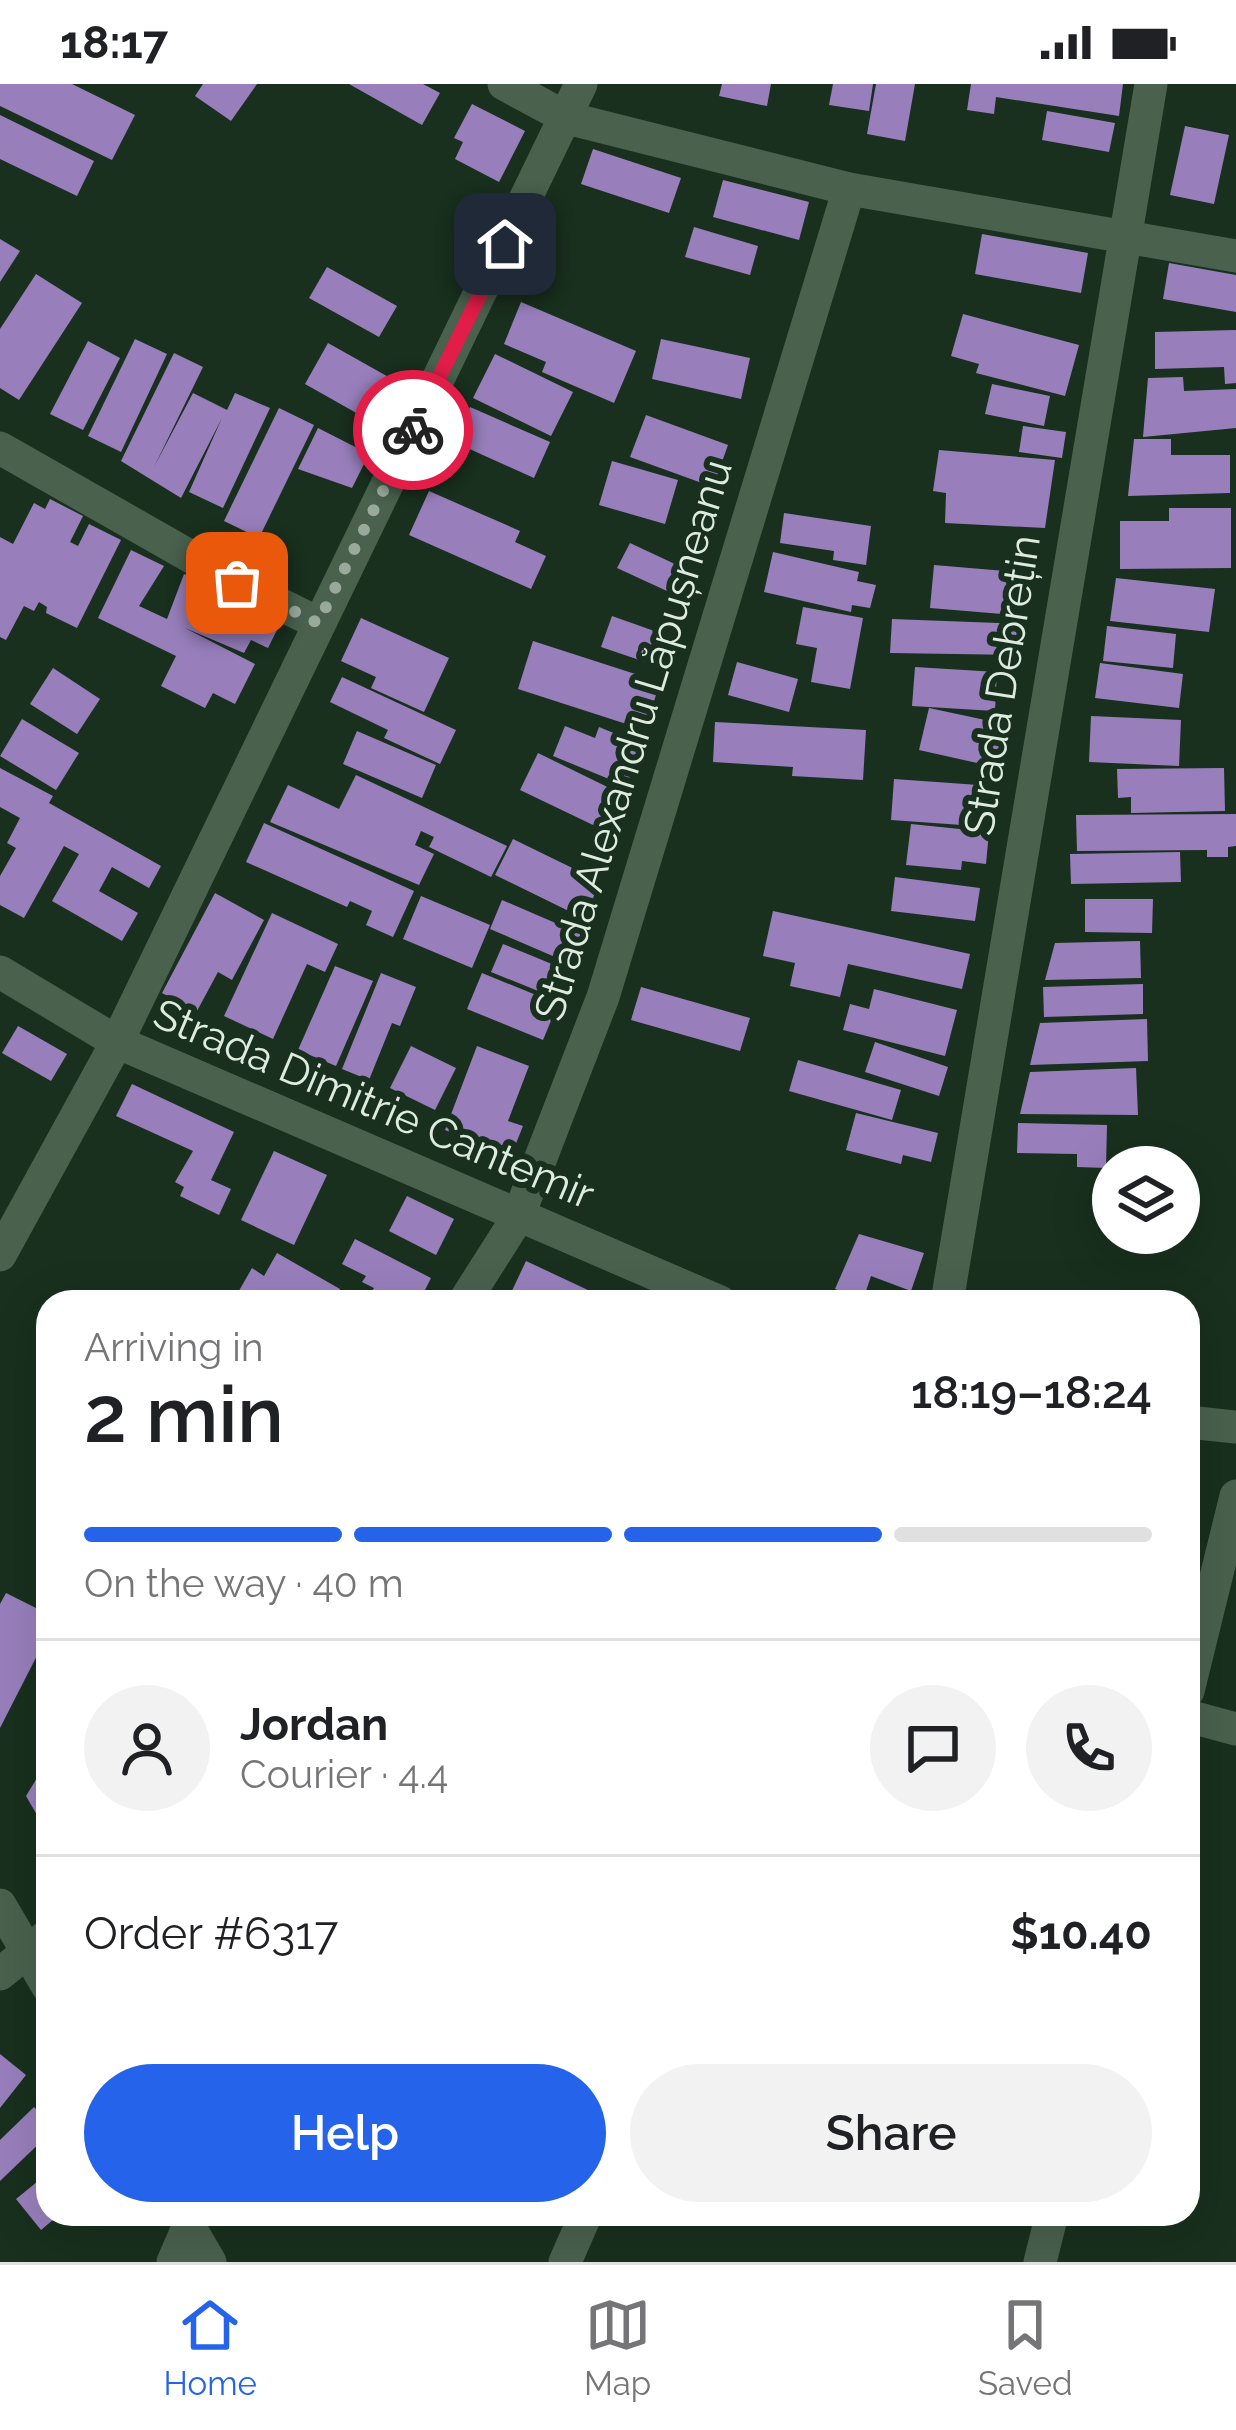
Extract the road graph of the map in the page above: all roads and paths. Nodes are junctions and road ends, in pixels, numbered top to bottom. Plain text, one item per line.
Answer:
1 (504, 84) edge
2 (581, 84) edge
3 (1150, 84) edge
4 (567, 118) junction
5 (849, 188) junction
6 (1122, 235) junction
7 (1236, 256) edge
8 (0, 448) edge
9 (318, 623) junction
10 (0, 972) edge
11 (117, 1042) junction
12 (518, 1217) junction
13 (0, 1256) edge
14 (472, 1290) edge
15 (691, 1290) edge
16 (948, 1290) edge
17 (1200, 1422) edge
18 (1236, 1427) edge
19 (1236, 1496) edge
20 (1200, 1642) edge
21 (1200, 1720) edge
22 (1236, 1730) edge
23 (0, 1905) edge
24 (36, 1942) edge
25 (36, 1946) edge
26 (0, 1974) edge
27 (183, 2226) edge
28 (189, 2226) edge
29 (581, 2226) edge
30 (1049, 2226) edge
31 (173, 2262) edge
32 (210, 2262) edge
33 (565, 2262) edge
34 (1040, 2262) edge

1 - 4 street
2 - 4 street
3 - 6 street, Strada Debrețin
4 - 5 street
4 - 9 street
5 - 6 street
5 - 12 street, Strada Alexandru Lăpușneanu
6 - 7 street
6 - 16 street, Strada Debrețin
8 - 9 street
9 - 11 street
10 - 11 street, Strada Dimitrie Cantemir
11 - 12 street, Strada Dimitrie Cantemir
11 - 13 street
12 - 14 street, Strada Alexandru Lăpușneanu
12 - 15 street, Strada Dimitrie Cantemir
17 - 18 street
19 - 20 street
21 - 22 street
23 - 24 street
25 - 26 street
27 - 31 street
28 - 32 street
29 - 33 street
30 - 34 street

